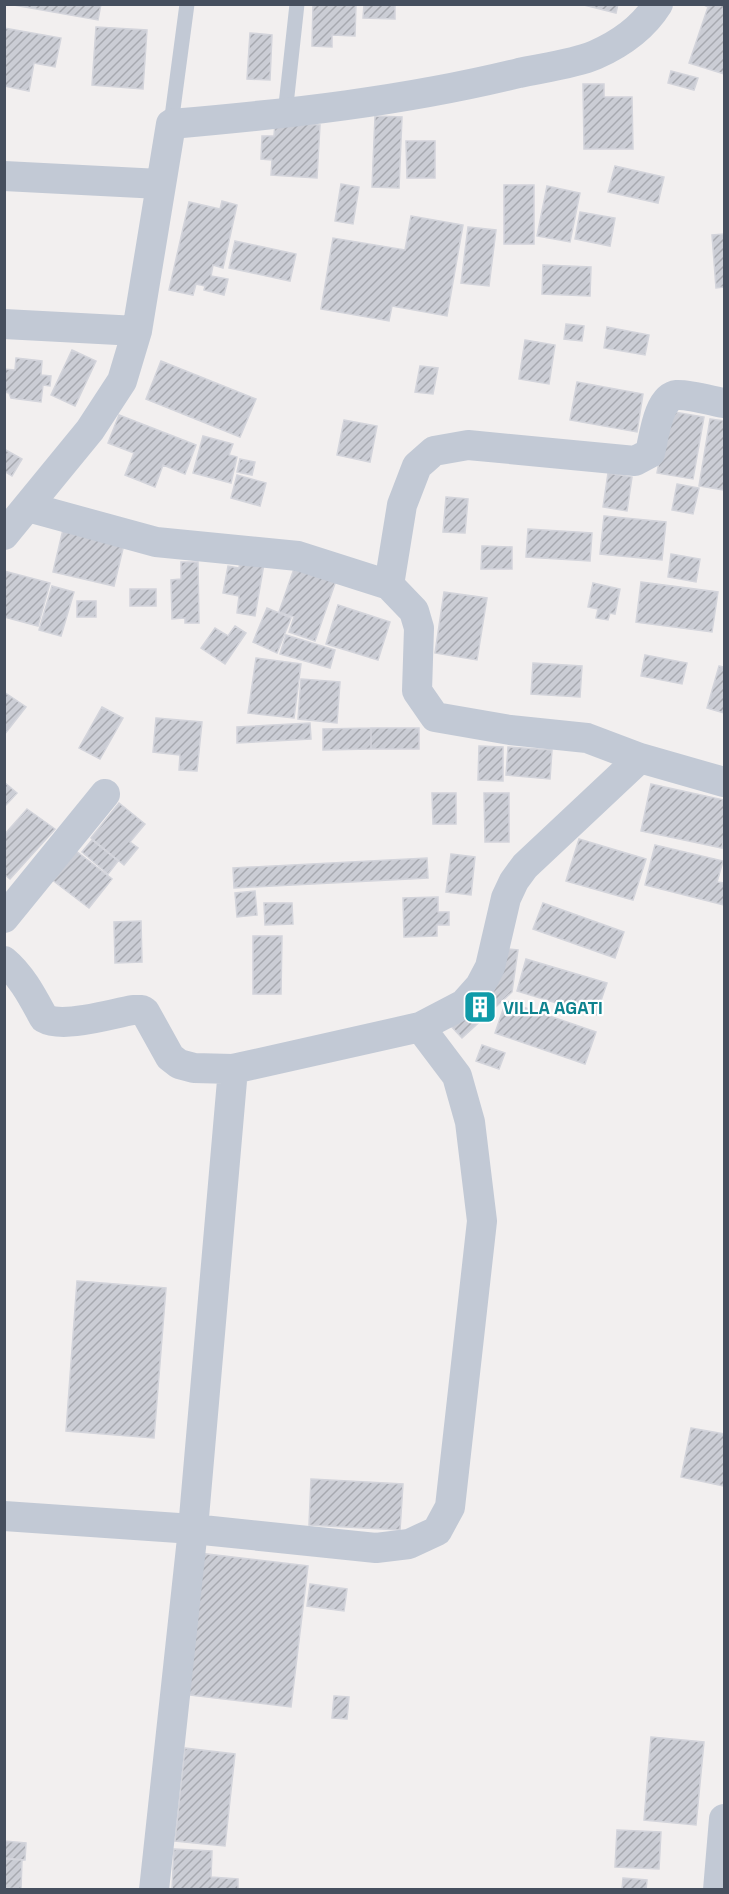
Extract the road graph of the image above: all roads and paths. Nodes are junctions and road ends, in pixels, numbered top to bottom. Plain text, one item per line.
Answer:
1 (187, 4) edge
2 (297, 4) edge
3 (658, 4) edge
4 (285, 114) junction
5 (171, 124) junction
6 (4, 176) edge
7 (160, 183) junction
8 (4, 324) edge
9 (137, 331) junction
10 (724, 403) edge
11 (28, 507) junction
12 (4, 535) edge
13 (389, 585) junction
14 (640, 758) junction
15 (724, 782) edge
16 (105, 794) dead end
17 (4, 918) edge
18 (4, 961) edge
19 (420, 1027) junction
20 (233, 1069) junction
21 (4, 1516) edge
22 (193, 1529) junction
23 (724, 1819) edge
24 (154, 1890) edge
25 (718, 1890) edge

1 - 5 lane
2 - 4 lane
3 - 4 street
4 - 5 street
5 - 7 street
6 - 7 street
7 - 9 street
8 - 9 street
9 - 11 street
10 - 13 street
11 - 12 street
11 - 13 street
13 - 14 street
14 - 15 street
14 - 19 street
16 - 17 street
18 - 20 street
19 - 20 street
19 - 22 street
20 - 22 street
21 - 22 street
22 - 24 street
23 - 25 street

